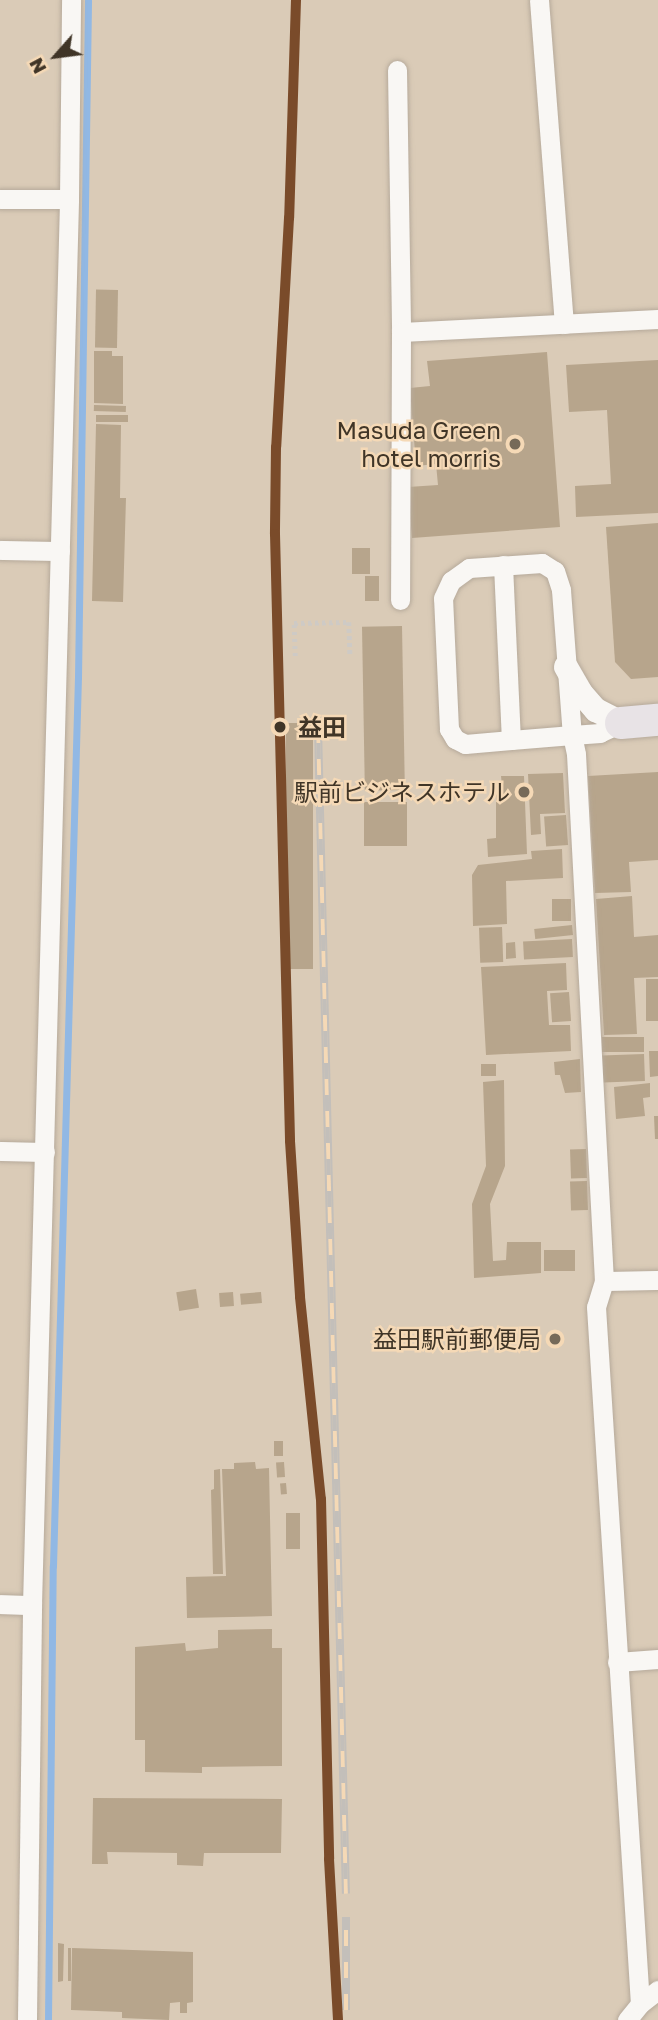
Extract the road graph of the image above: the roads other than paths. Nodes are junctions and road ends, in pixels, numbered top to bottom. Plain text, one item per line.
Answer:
1 (71, 0) edge
2 (539, 0) edge
3 (397, 70) dead end
4 (0, 199) edge
5 (69, 199) junction
6 (658, 319) edge
7 (564, 324) junction
8 (401, 331) junction
9 (0, 550) edge
10 (60, 551) junction
11 (503, 565) junction
12 (400, 600) dead end
13 (566, 667) junction
14 (658, 720) edge
15 (621, 723) junction
16 (572, 735) junction
17 (511, 740) junction
18 (0, 1152) edge
19 (45, 1152) junction
20 (658, 1280) edge
21 (604, 1281) junction
22 (0, 1604) edge
23 (32, 1605) junction
24 (658, 1659) edge
25 (617, 1662) junction
26 (658, 1990) edge
27 (640, 2004) junction
28 (27, 2020) edge
29 (627, 2020) edge

1 - 5 street
2 - 7 street
3 - 8 street
4 - 5 street
5 - 10 street
6 - 7 street
7 - 8 street
8 - 12 street
9 - 10 street
10 - 19 street
11 - 13 street
11 - 17 street
11 - 17 street
13 - 15 street
13 - 16 street
14 - 15 main road
15 - 16 street
16 - 17 street
16 - 21 street
18 - 19 street
19 - 23 street
20 - 21 street
21 - 25 street
22 - 23 street
23 - 28 street
24 - 25 street
25 - 27 street
26 - 27 street
27 - 29 street

